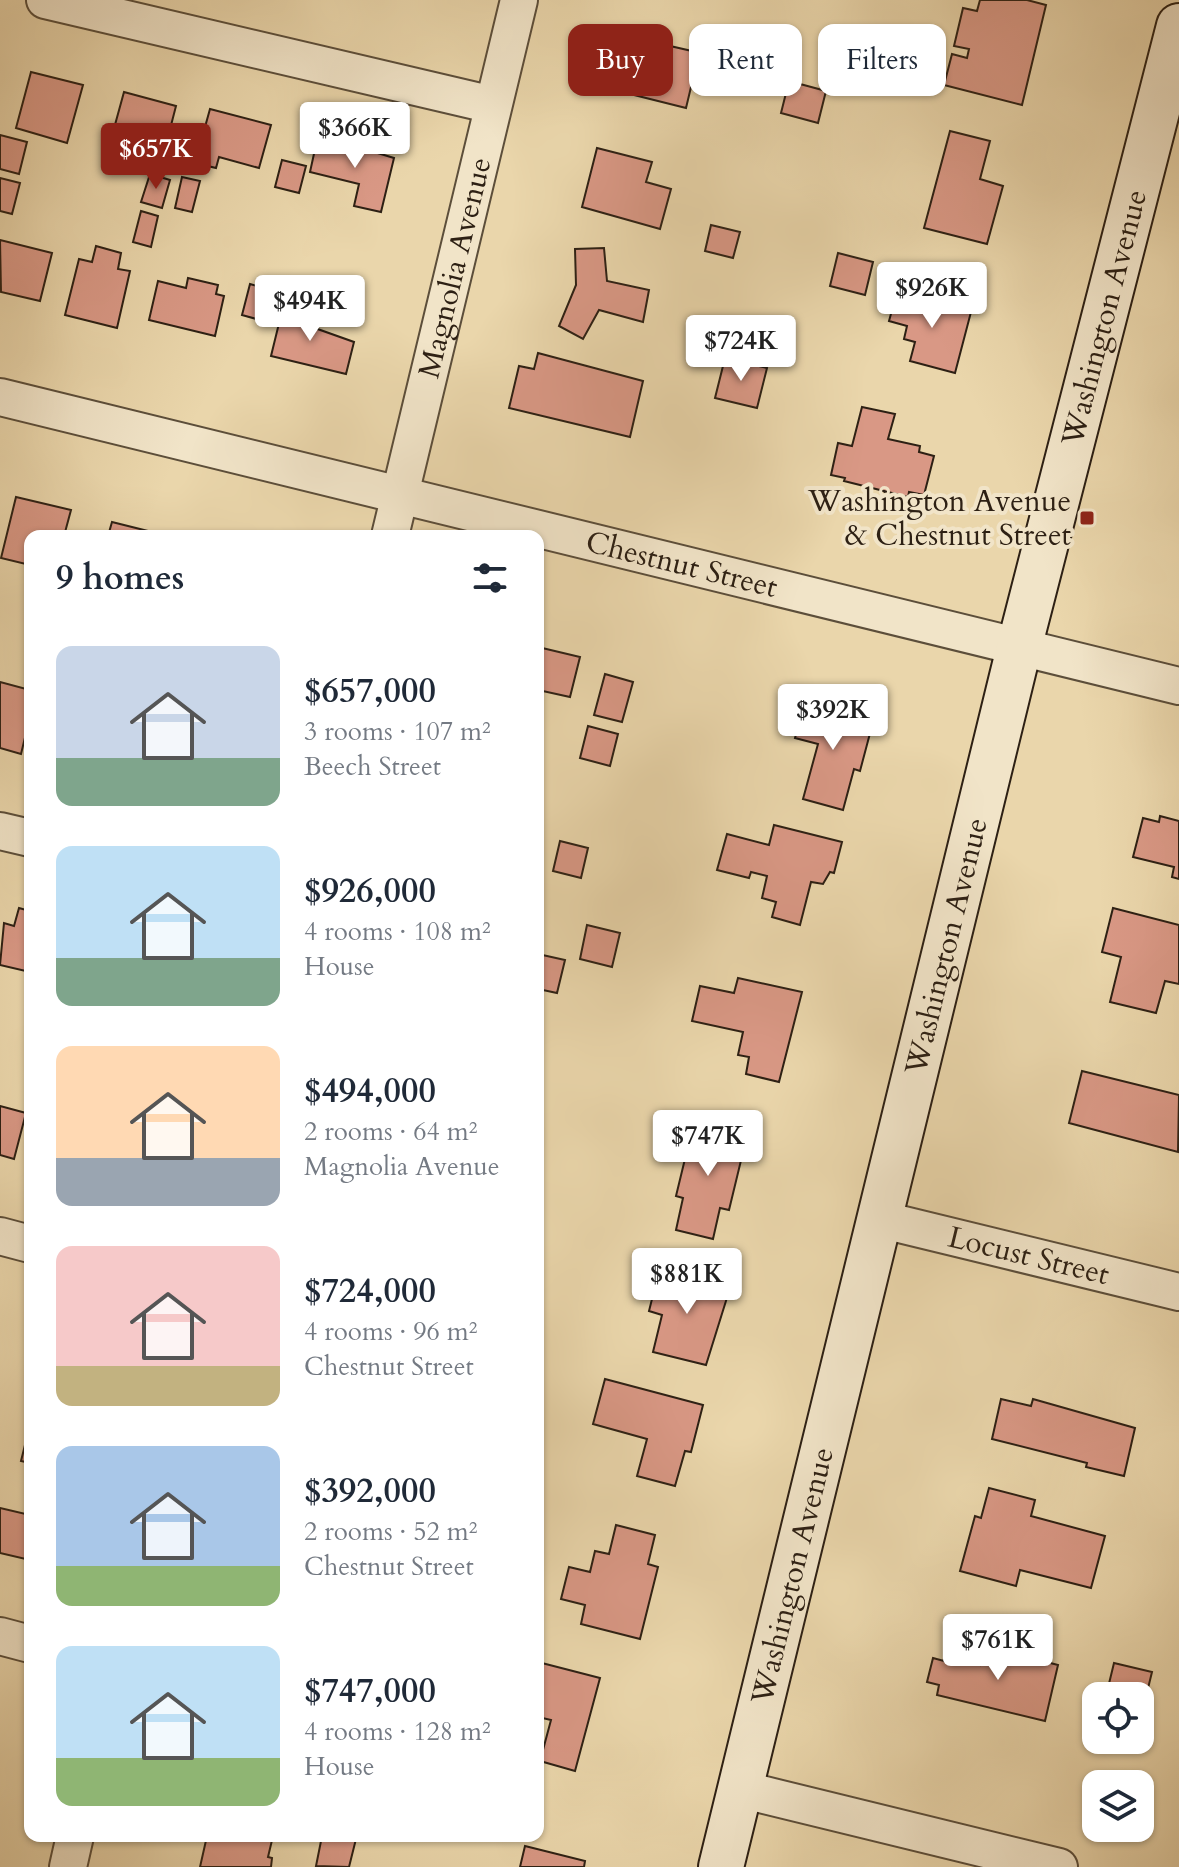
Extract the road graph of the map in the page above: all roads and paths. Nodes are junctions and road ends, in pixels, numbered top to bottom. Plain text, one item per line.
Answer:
1 (45, 0) edge
2 (519, 0) edge
3 (1179, 26) edge
4 (1174, 71) edge
5 (493, 105) junction
6 (0, 397) edge
7 (400, 497) junction
8 (392, 530) edge
9 (535, 530) edge
10 (544, 532) edge
11 (1019, 648) junction
12 (1179, 686) edge
13 (0, 831) edge
14 (24, 837) edge
15 (879, 1219) junction
16 (0, 1236) edge
17 (24, 1242) edge
18 (1179, 1292) edge
19 (0, 1636) edge
20 (24, 1642) edge
21 (740, 1789) junction
22 (74, 1842) edge
23 (68, 1867) edge
24 (721, 1867) edge
25 (1059, 1867) edge

1 - 5 street
2 - 5 street, Magnolia Avenue
3 - 4 main road, Washington Avenue
4 - 11 main road, Washington Avenue
5 - 7 street, Magnolia Avenue
6 - 7 street, Chestnut Street
7 - 8 street, Magnolia Avenue
7 - 9 street, Chestnut Street
10 - 11 street, Chestnut Street
11 - 12 street, Chestnut Street
11 - 15 main road, Washington Avenue
13 - 14 street
15 - 18 street, Locust Street
15 - 21 main road, Washington Avenue
16 - 17 street
19 - 20 street
21 - 24 main road, Washington Avenue
21 - 25 street
22 - 23 street

